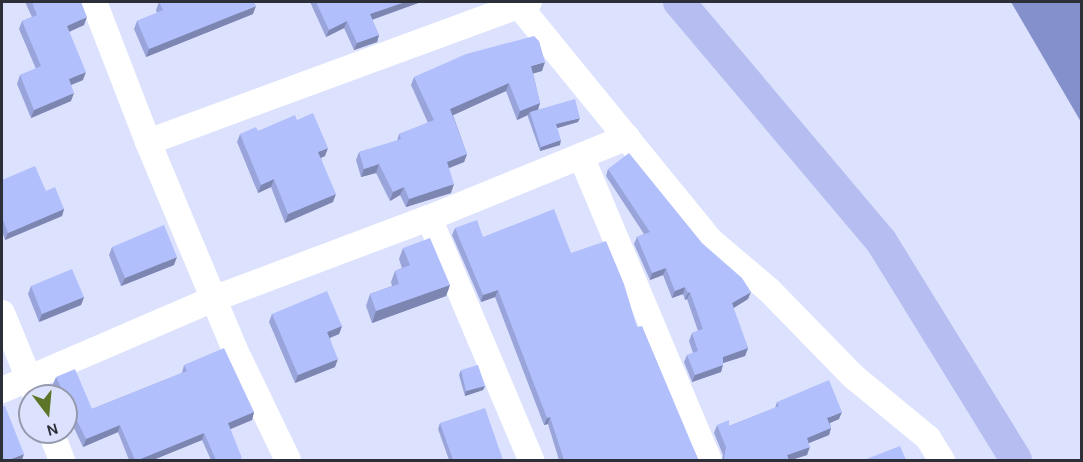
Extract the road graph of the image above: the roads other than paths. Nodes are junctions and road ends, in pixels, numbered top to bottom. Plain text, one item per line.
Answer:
1 (94, 2) edge
2 (679, 2) edge
3 (521, 3) edge
4 (627, 137) junction
5 (148, 142) junction
6 (581, 156) junction
7 (429, 218) junction
8 (213, 299) junction
9 (2, 313) edge
10 (31, 384) edge
11 (38, 384) edge
12 (18, 388) edge
13 (2, 390) edge
14 (56, 444) edge
15 (62, 460) edge
16 (288, 460) edge
17 (531, 460) edge
18 (709, 460) edge
19 (942, 460) edge
20 (1016, 460) edge

1 - 5 street
2 - 20 main road
3 - 4 street
3 - 5 street
4 - 6 street
4 - 19 street
5 - 8 street
6 - 7 street
6 - 18 street
7 - 8 street
7 - 17 street
8 - 11 street
8 - 16 street
9 - 10 street
12 - 13 street
14 - 15 street

